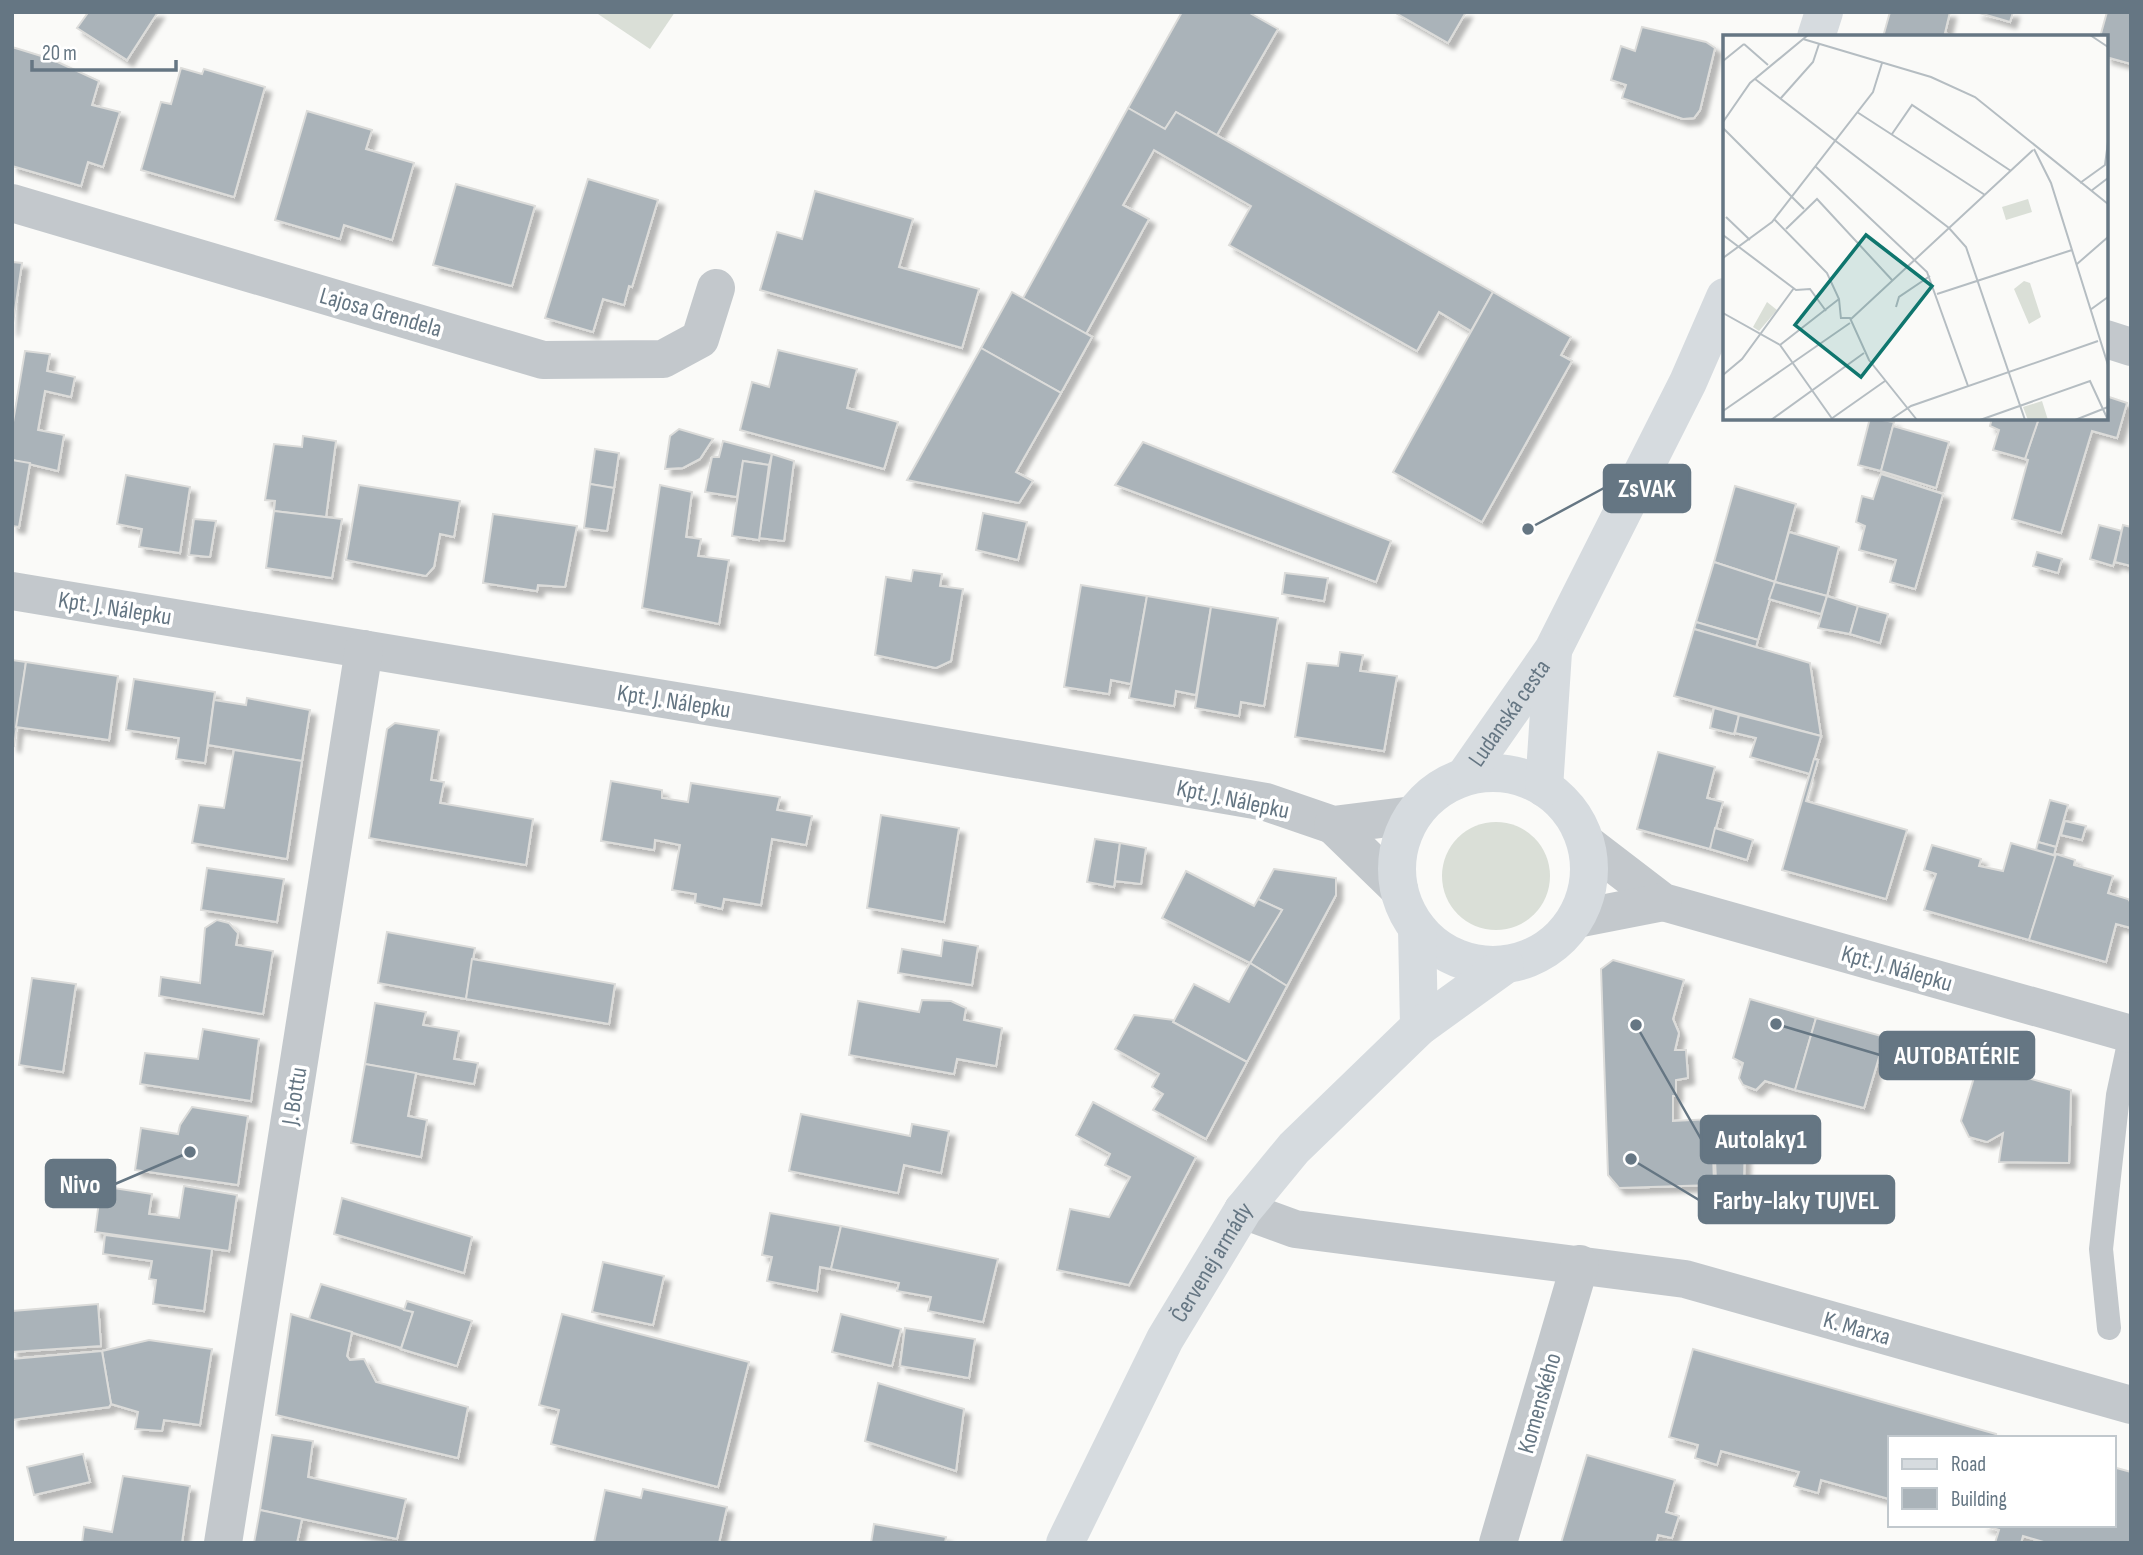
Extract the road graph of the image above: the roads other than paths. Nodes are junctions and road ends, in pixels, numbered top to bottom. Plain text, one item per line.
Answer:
1 (1824, 12) edge
2 (1817, 35) edge
3 (12, 203) edge
4 (716, 288) dead end
5 (1723, 302) edge
6 (2108, 340) edge
7 (2131, 346) edge
8 (12, 591) edge
9 (365, 649) junction
10 (1553, 650) junction
11 (1465, 776) junction
12 (1544, 788) junction
13 (1413, 815) junction
14 (1333, 825) junction
15 (1586, 843) junction
16 (1399, 889) junction
17 (1663, 902) junction
18 (1576, 919) junction
19 (1417, 928) junction
20 (1506, 965) junction
21 (1419, 1027) junction
22 (2131, 1034) edge
23 (1243, 1210) junction
24 (1580, 1264) junction
25 (2109, 1328) dead end
26 (2131, 1405) edge
27 (223, 1543) edge
28 (1065, 1543) edge
29 (1498, 1543) edge

1 - 2 street
3 - 4 street, Lajosa Grendela
5 - 10 street, Ludanská cesta
6 - 7 street
8 - 9 street, Kpt. J. Nálepku
9 - 14 street, Kpt. J. Nálepku
9 - 27 street, J. Bottu
10 - 11 street, Ludanská cesta
10 - 12 street, Ludanská cesta
11 - 12 street
11 - 13 street
12 - 15 street
13 - 14 street, Kpt. J. Nálepku
13 - 16 street
14 - 16 street, Kpt. J. Nálepku
15 - 17 street, Kpt. J. Nálepku
15 - 18 street
16 - 19 street
17 - 18 street, Kpt. J. Nálepku
17 - 22 street, Kpt. J. Nálepku
18 - 20 street
19 - 20 street
19 - 21 street
20 - 21 street, Červenej armády
21 - 23 street, Červenej armády
22 - 25 lane
23 - 24 street, K. Marxa
23 - 28 street, Červenej armády
24 - 26 street, K. Marxa
24 - 29 street, Komenského

